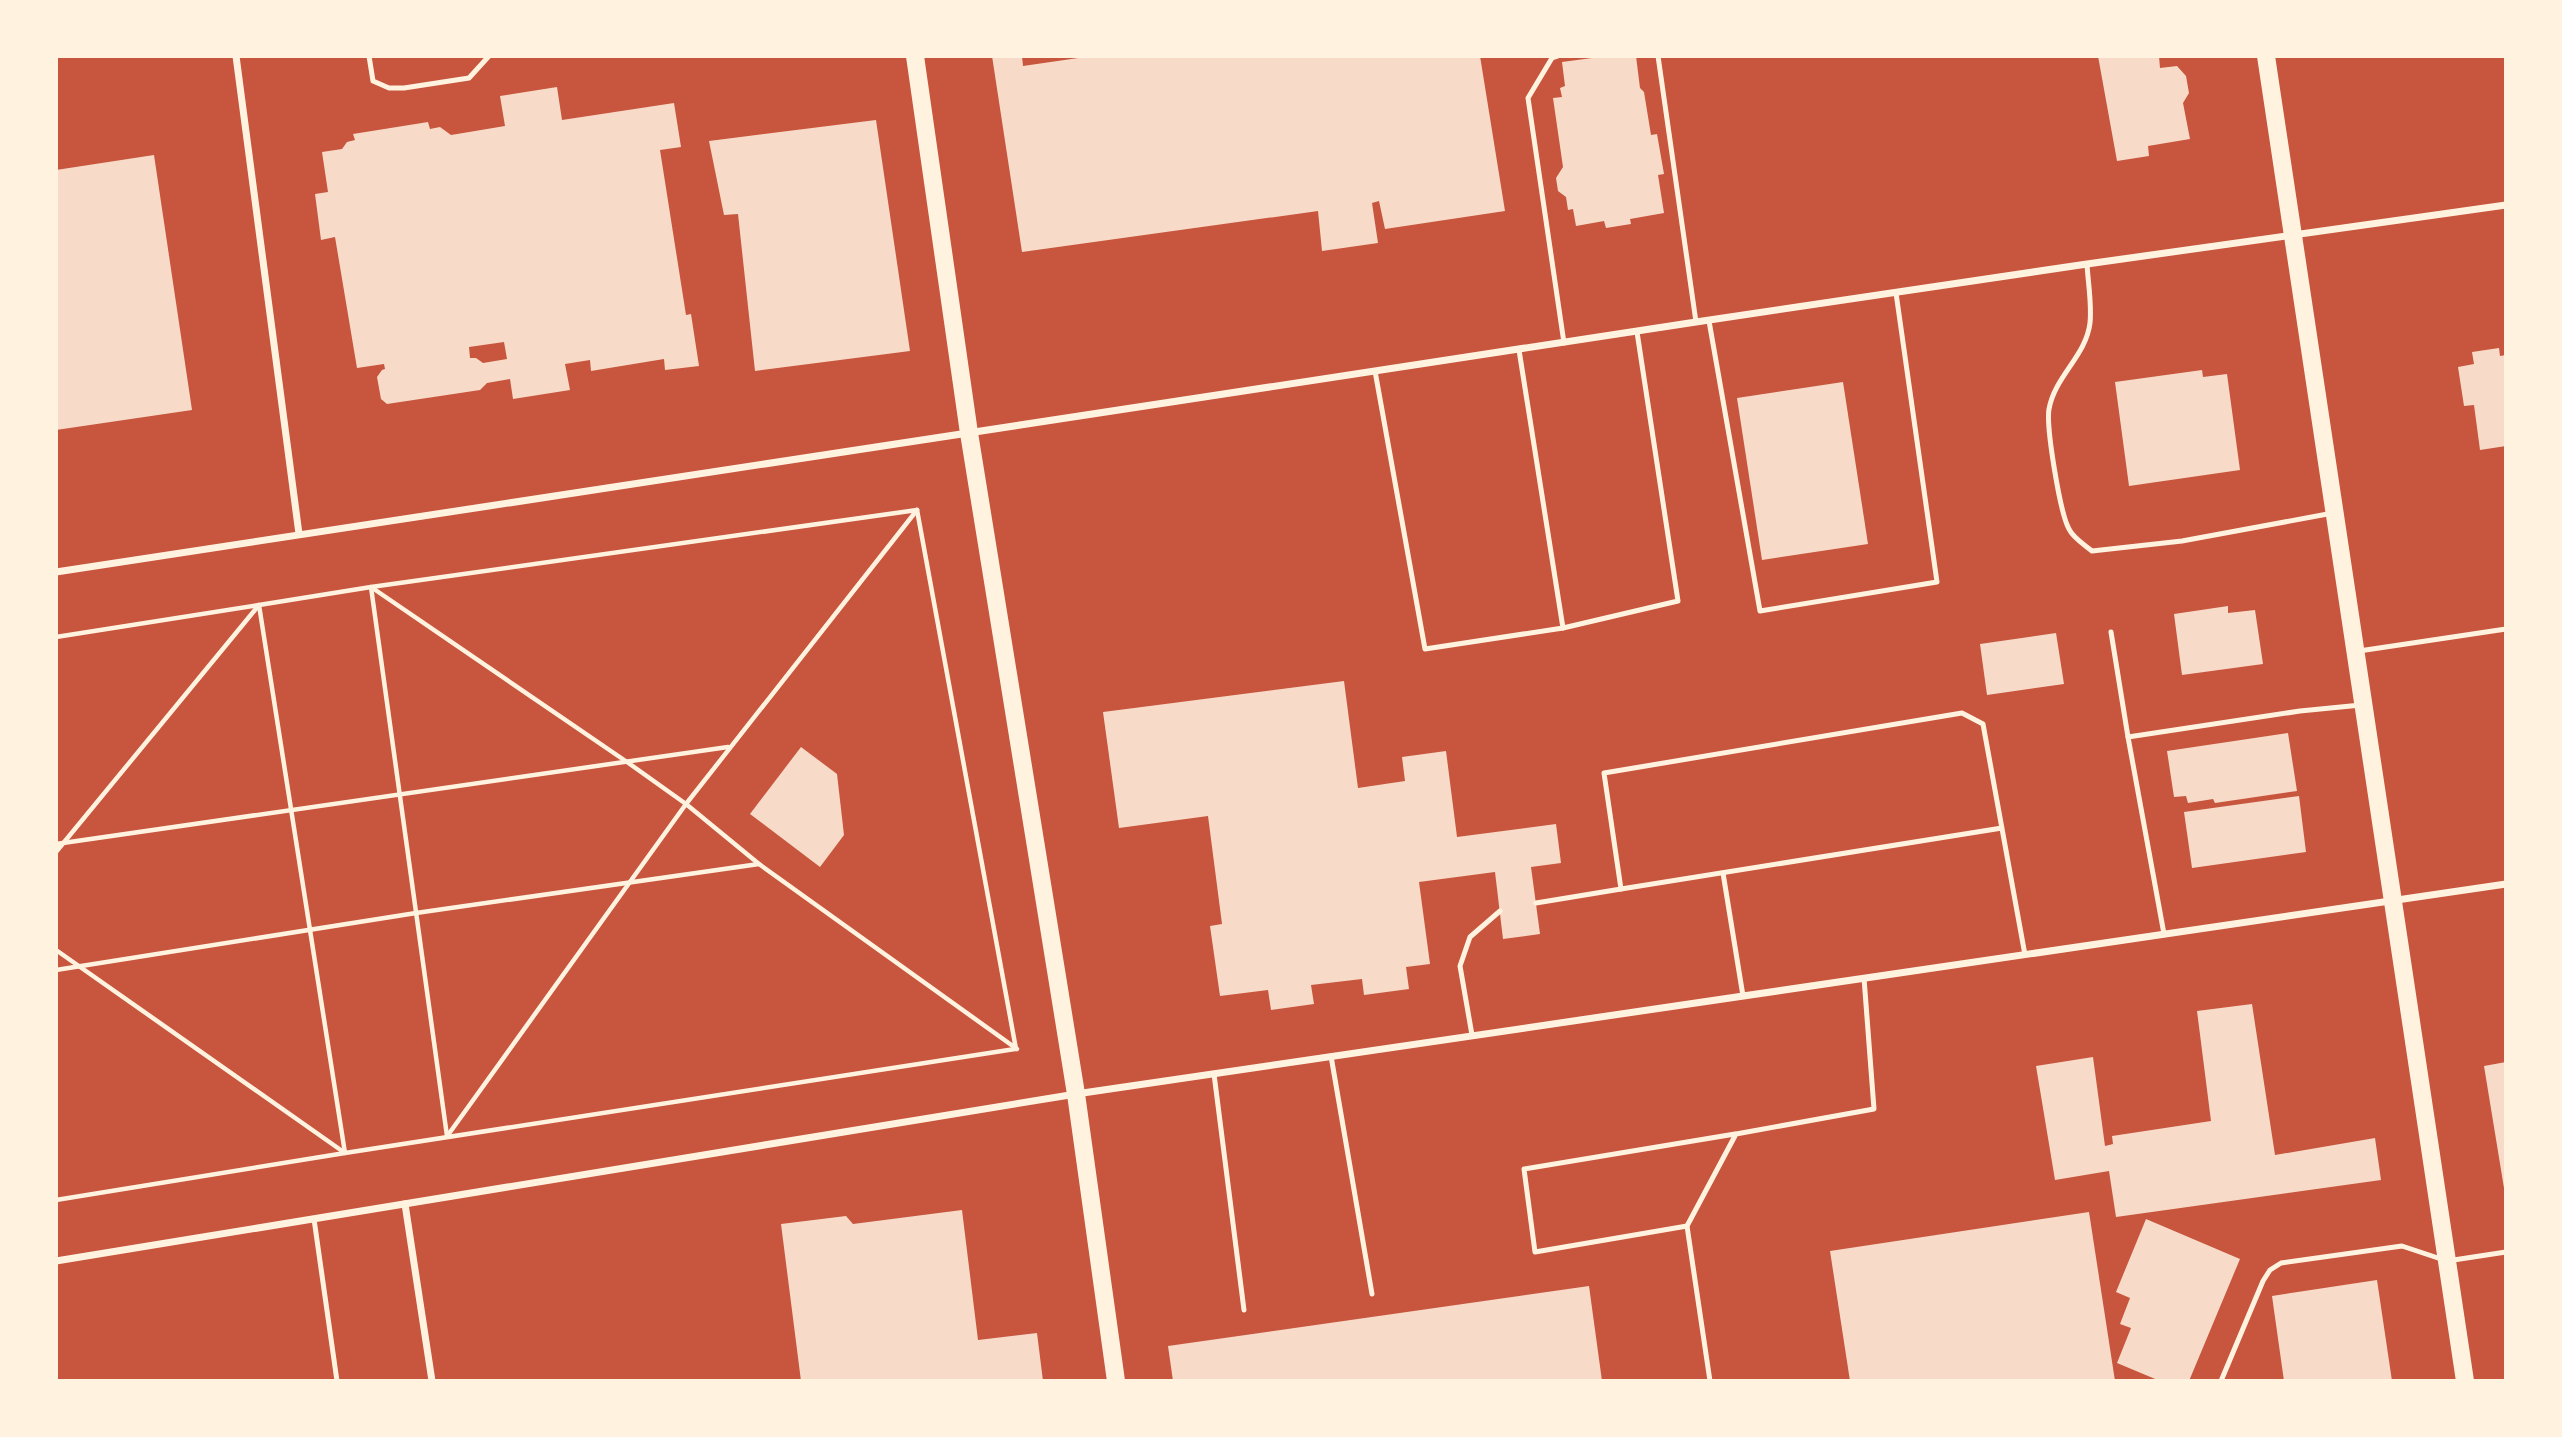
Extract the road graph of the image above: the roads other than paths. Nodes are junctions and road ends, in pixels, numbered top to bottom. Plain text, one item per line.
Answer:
1 (236, 56) edge
2 (369, 56) edge
3 (489, 56) edge
4 (915, 56) edge
5 (1558, 56) edge
6 (1658, 56) edge
7 (2266, 56) edge
8 (2506, 205) edge
9 (2294, 234) junction
10 (2087, 264) junction
11 (1896, 293) junction
12 (1709, 321) junction
13 (1696, 322) junction
14 (1637, 332) junction
15 (1564, 343) junction
16 (1519, 350) junction
17 (1375, 371) junction
18 (969, 433) junction
19 (2336, 513) junction
20 (299, 534) junction
21 (56, 572) edge
22 (1563, 628) junction
23 (2506, 629) edge
24 (2111, 632) dead end
25 (2356, 651) junction
26 (2364, 704) junction
27 (2129, 737) junction
28 (2002, 828) junction
29 (1723, 873) junction
30 (2506, 884) edge
31 (1621, 889) junction
32 (2393, 901) junction
33 (1536, 904) dead end
34 (1500, 911) dead end
35 (2164, 934) junction
36 (2025, 955) junction
37 (1864, 978) junction
38 (1743, 996) junction
39 (1472, 1035) junction
40 (1331, 1056) junction
41 (1214, 1074) junction
42 (1076, 1094) junction
43 (1736, 1134) junction
44 (405, 1204) junction
45 (314, 1219) junction
46 (1687, 1226) junction
47 (2506, 1252) edge
48 (56, 1261) edge
49 (2447, 1261) junction
50 (1372, 1294) dead end
51 (1244, 1310) dead end
52 (337, 1381) edge
53 (432, 1381) edge
54 (1116, 1381) edge
55 (1710, 1381) edge
56 (2221, 1381) edge
57 (2465, 1381) edge

1 - 20 street
2 - 3 lane
4 - 18 main road
5 - 15 lane
6 - 13 lane
7 - 9 main road
8 - 9 street
9 - 10 street
9 - 19 main road
10 - 11 street
10 - 19 lane
11 - 12 street
11 - 12 lane
12 - 13 street
13 - 14 street
14 - 15 street
14 - 22 lane
15 - 16 street
16 - 17 street
16 - 22 lane
17 - 18 street
17 - 22 lane
18 - 20 street
18 - 42 main road
19 - 25 main road
20 - 21 street
23 - 25 lane
24 - 27 lane
25 - 26 main road
26 - 27 lane
26 - 32 main road
27 - 35 lane
28 - 29 lane
28 - 31 lane
28 - 36 lane
29 - 31 lane
29 - 38 lane
30 - 32 street
31 - 33 lane
32 - 35 street
32 - 49 main road
34 - 39 lane
35 - 36 street
36 - 37 street
37 - 38 street
37 - 43 lane
38 - 39 street
39 - 40 street
40 - 41 street
40 - 50 lane
41 - 42 street
41 - 51 lane
42 - 44 street
42 - 54 main road
43 - 46 lane
43 - 46 lane
44 - 45 street
44 - 53 street
45 - 48 street
45 - 52 lane
46 - 55 lane
47 - 49 lane
49 - 56 lane
49 - 57 main road

